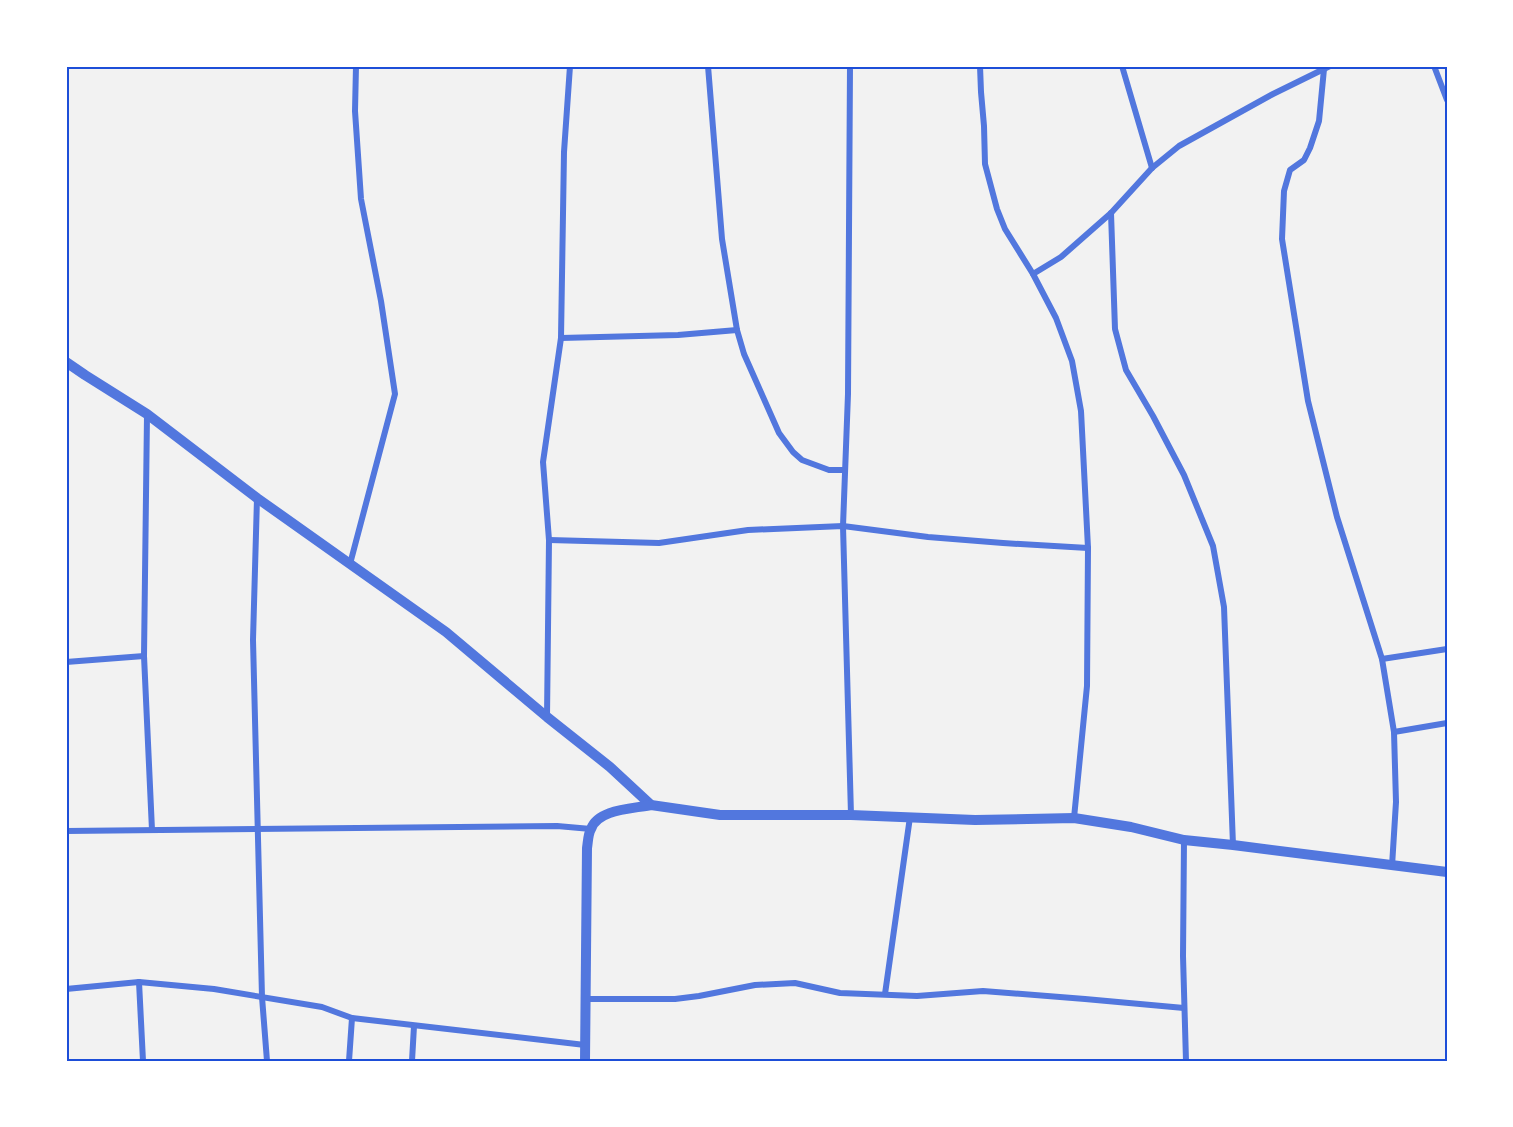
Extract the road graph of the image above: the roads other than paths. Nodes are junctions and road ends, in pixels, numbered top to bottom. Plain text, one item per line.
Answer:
1 (356, 66) edge
2 (570, 66) edge
3 (708, 66) edge
4 (850, 66) edge
5 (980, 66) edge
6 (1122, 66) edge
7 (1434, 66) edge
8 (1327, 68) edge
9 (1447, 100) edge
10 (1152, 168) junction
11 (1111, 213) junction
12 (1032, 274) junction
13 (737, 330) junction
14 (561, 338) junction
15 (66, 362) edge
16 (147, 414) junction
17 (845, 470) junction
18 (257, 498) junction
19 (843, 526) junction
20 (549, 540) junction
21 (1088, 548) junction
22 (350, 564) junction
23 (1447, 649) edge
24 (144, 656) junction
25 (1382, 659) junction
26 (66, 662) edge
27 (547, 717) junction
28 (1447, 723) edge
29 (1394, 732) junction
30 (651, 806) junction
31 (851, 815) junction
32 (910, 817) junction
33 (1074, 818) junction
34 (591, 829) junction
35 (152, 830) junction
36 (259, 830) junction
37 (66, 831) edge
38 (1184, 840) junction
39 (1233, 845) junction
40 (1392, 866) junction
41 (1447, 872) edge
42 (139, 982) junction
43 (66, 989) edge
44 (885, 994) junction
45 (262, 997) junction
46 (585, 999) junction
47 (1185, 1008) junction
48 (352, 1018) junction
49 (414, 1026) junction
50 (585, 1045) junction
51 (143, 1061) edge
52 (267, 1061) edge
53 (349, 1061) edge
54 (412, 1061) edge
55 (585, 1061) edge
56 (1186, 1061) edge

1 - 22 street
2 - 14 street
3 - 13 street
4 - 17 street
5 - 12 street
6 - 10 street
7 - 9 street
8 - 10 street
8 - 25 street
10 - 11 street
11 - 12 street
11 - 39 street
12 - 21 street
13 - 14 street
13 - 17 street
14 - 20 street
15 - 16 street
16 - 18 street
16 - 24 street
17 - 19 street
18 - 22 street
18 - 36 street
19 - 20 street
19 - 21 street
19 - 31 street
20 - 27 street
21 - 33 street
22 - 27 street
23 - 25 street
24 - 26 street
24 - 35 street
25 - 29 street
27 - 30 street
28 - 29 street
29 - 40 street
30 - 31 street
30 - 34 street
31 - 32 street
32 - 33 street
32 - 44 street
33 - 38 street
34 - 36 street
34 - 46 street
35 - 36 street
35 - 37 street
36 - 45 street
38 - 39 street
38 - 47 street
39 - 40 street
40 - 41 street
42 - 43 street
42 - 45 street
42 - 51 street
44 - 46 street
44 - 47 street
45 - 48 street
45 - 52 street
46 - 50 street
47 - 56 street
48 - 49 street
48 - 53 street
49 - 50 street
49 - 54 street
50 - 55 street

